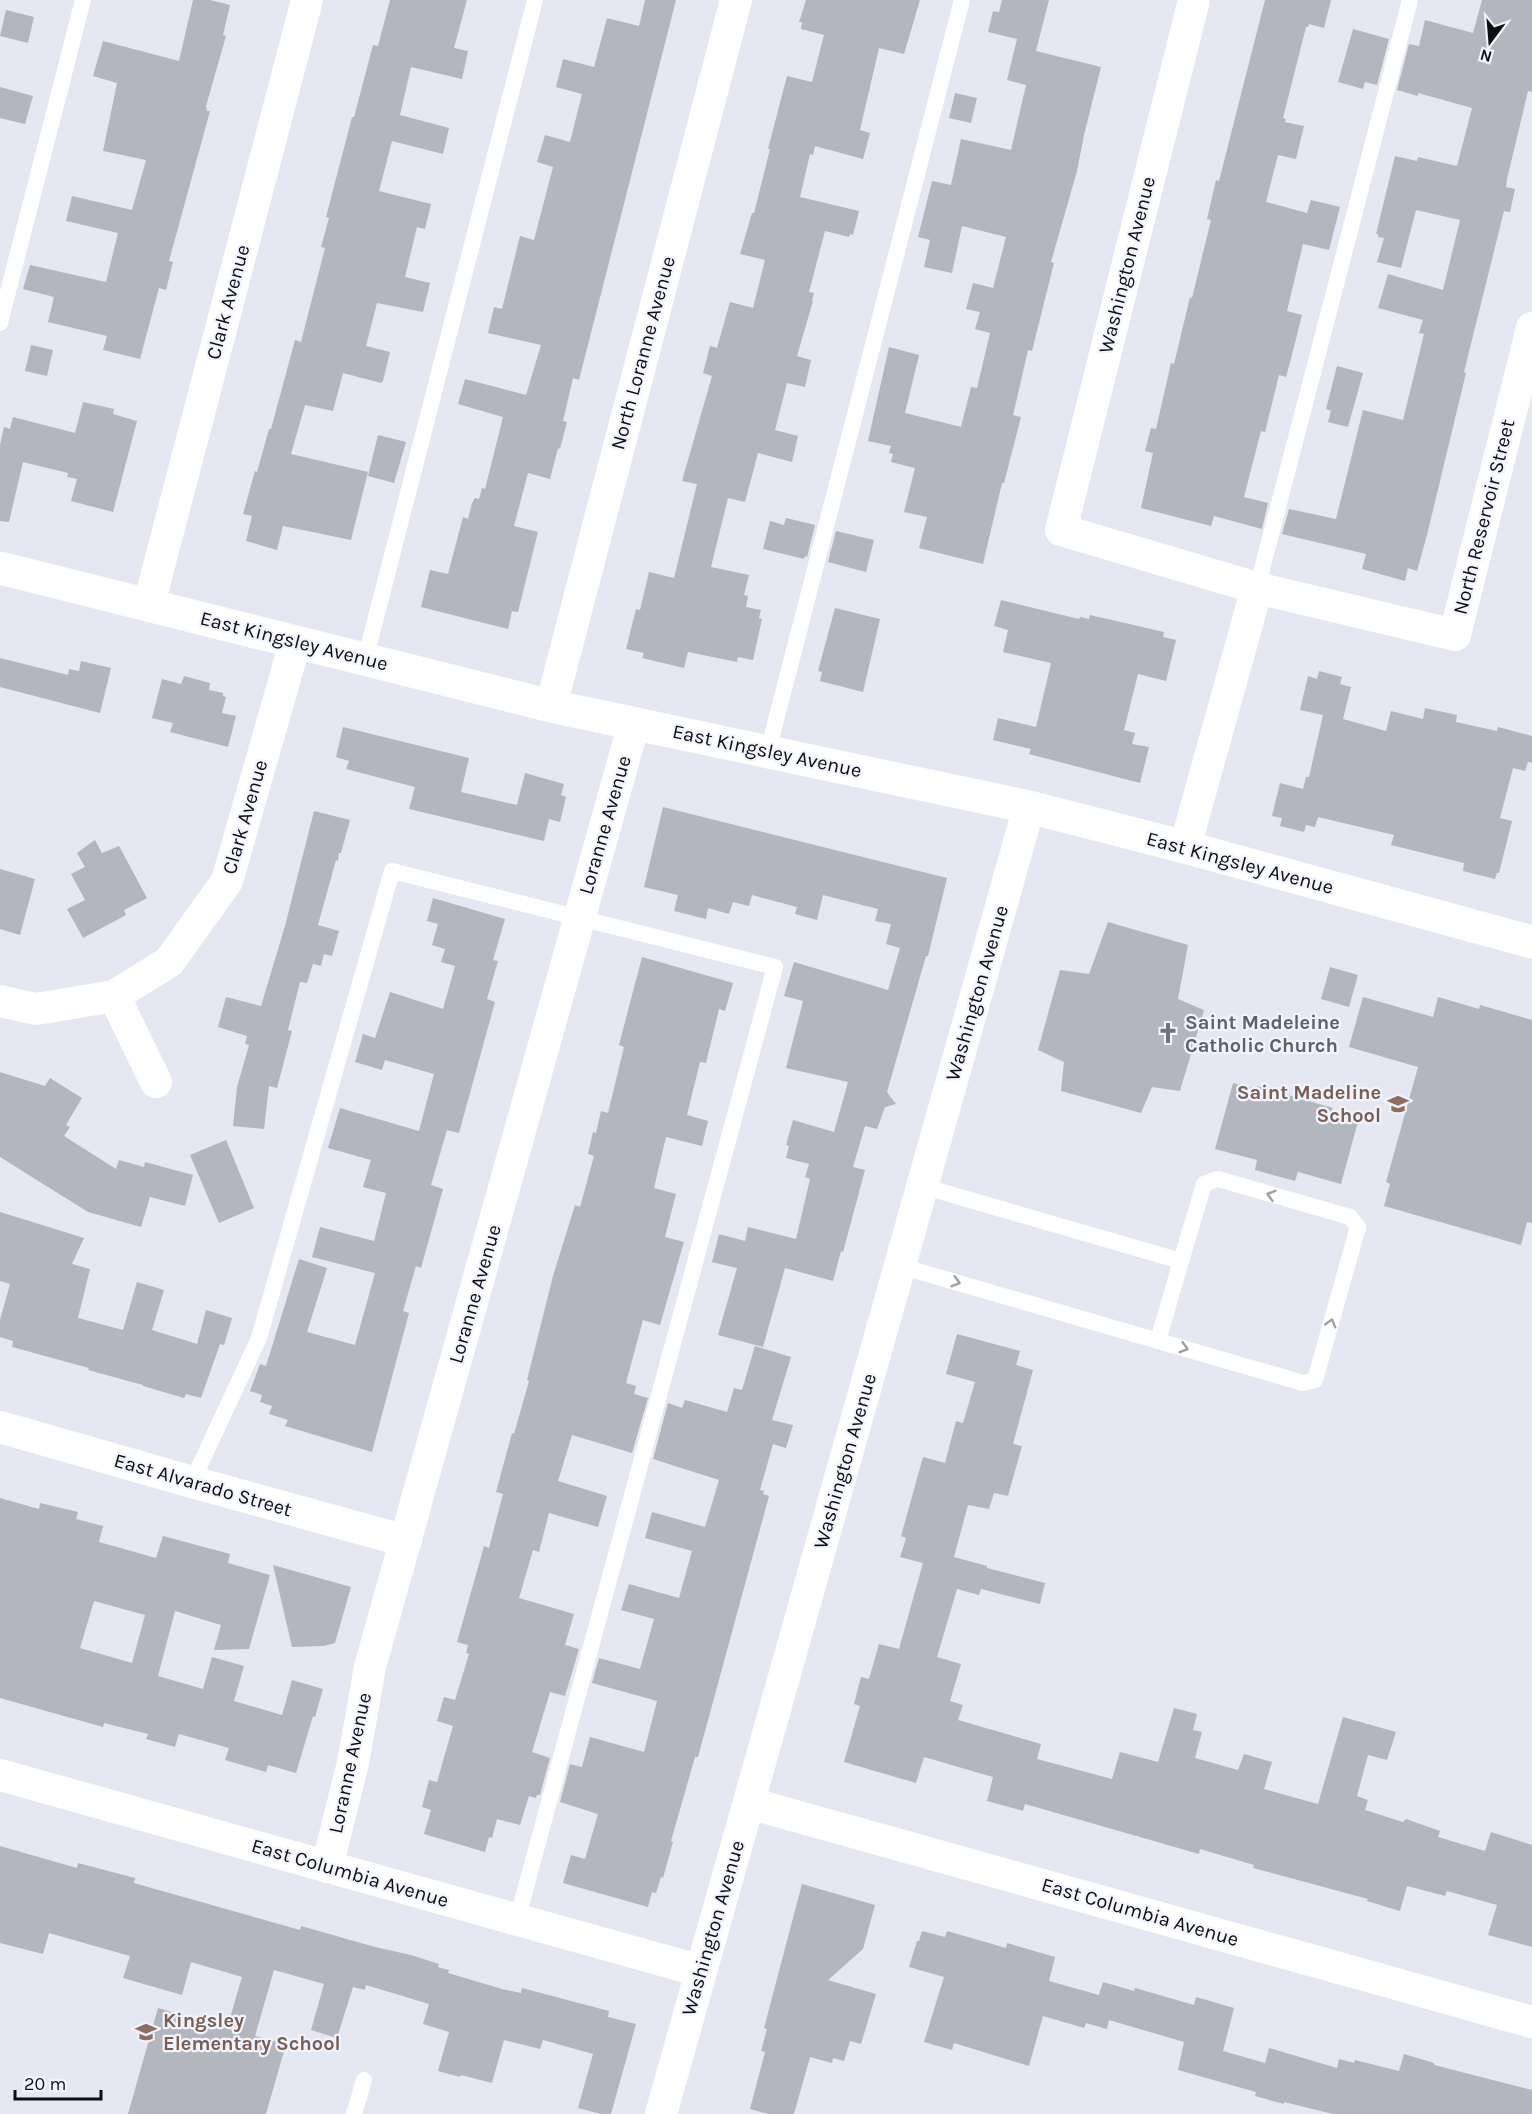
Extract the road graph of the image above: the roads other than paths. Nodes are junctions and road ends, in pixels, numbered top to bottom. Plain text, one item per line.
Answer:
1 (83, 0) edge
2 (307, 0) edge
3 (535, 0) edge
4 (736, 0) edge
5 (962, 0) edge
6 (1194, 0) edge
7 (1410, 0) edge
8 (0, 323) edge
9 (1532, 328) edge
10 (0, 568) edge
11 (1257, 588) junction
12 (149, 604) junction
13 (295, 643) junction
14 (365, 660) junction
15 (551, 706) junction
16 (634, 723) junction
17 (768, 751) junction
18 (1029, 807) junction
19 (1185, 847) junction
20 (579, 919) junction
21 (1532, 942) edge
22 (114, 996) junction
23 (0, 1001) edge
24 (156, 1082) dead end
25 (922, 1186) junction
26 (1181, 1261) junction
27 (900, 1266) junction
28 (1158, 1341) junction
29 (0, 1427) edge
30 (192, 1482) junction
31 (406, 1540) junction
32 (0, 1775) edge
33 (749, 1803) junction
34 (327, 1867) junction
35 (517, 1920) junction
36 (701, 1971) junction
37 (1532, 2022) edge
38 (364, 2080) dead end
39 (354, 2114) edge
40 (661, 2114) edge

1 - 8 lane
2 - 12 street, Clark Avenue
3 - 14 lane
4 - 15 street, North Loranne Avenue
5 - 17 lane
6 - 11 street, Washington Avenue
7 - 11 lane
9 - 11 street, North Reservoir Street
10 - 12 street, East Kingsley Avenue
11 - 19 street
12 - 13 street, East Kingsley Avenue
13 - 14 street, East Kingsley Avenue
13 - 22 street, Clark Avenue
14 - 15 street, East Kingsley Avenue
15 - 16 street, East Kingsley Avenue
16 - 17 street, East Kingsley Avenue
16 - 20 street, Loranne Avenue
17 - 18 street, East Kingsley Avenue
18 - 19 street, East Kingsley Avenue
18 - 25 street, Washington Avenue
19 - 21 street, East Kingsley Avenue
20 - 30 lane
20 - 31 street, Loranne Avenue
20 - 35 lane
22 - 23 street
22 - 24 street
25 - 26 lane
25 - 27 street, Washington Avenue
26 - 28 lane
28 -> 26 lane
27 -> 28 lane
27 - 33 street, Washington Avenue
29 - 30 street, East Alvarado Street
30 - 31 street, East Alvarado Street
31 - 34 street, Loranne Avenue
32 - 34 street, East Columbia Avenue
33 - 36 street, Washington Avenue
33 - 37 street, East Columbia Avenue
34 - 35 street, East Columbia Avenue
35 - 36 street, East Columbia Avenue
36 - 40 street, Washington Avenue
38 - 39 lane

